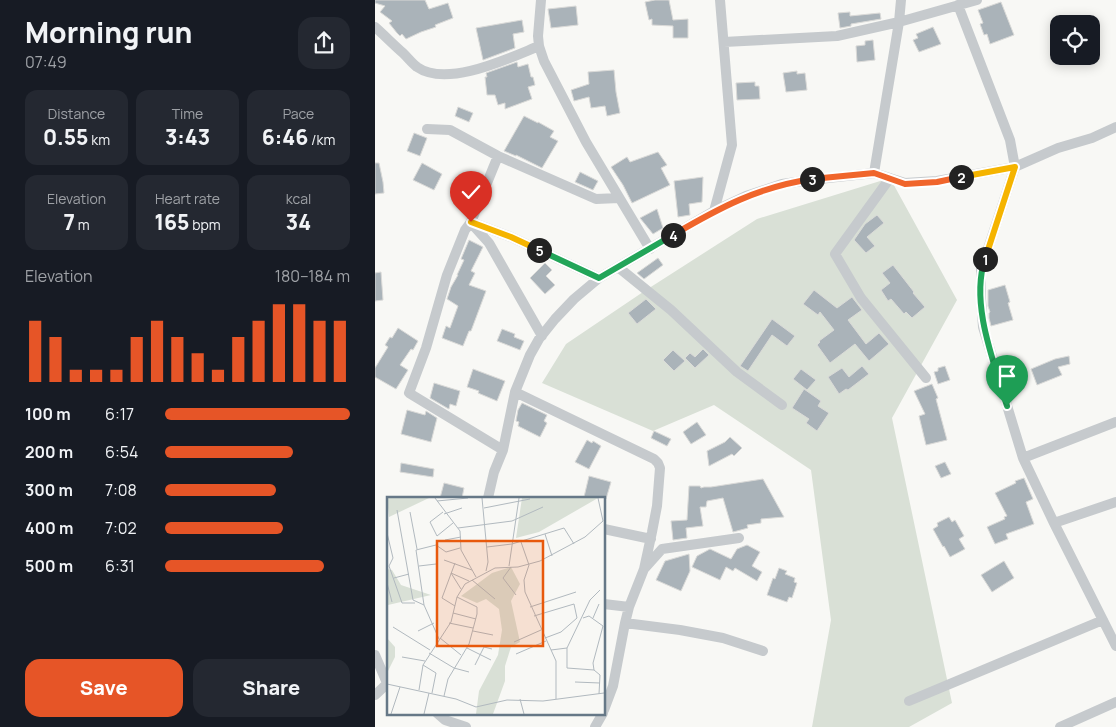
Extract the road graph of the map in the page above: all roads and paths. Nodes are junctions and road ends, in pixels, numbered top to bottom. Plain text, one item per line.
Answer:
1 (541, 0) edge
2 (720, 0) edge
3 (901, 0) edge
4 (977, 0) edge
5 (958, 5) junction
6 (899, 22) junction
7 (375, 27) edge
8 (724, 42) junction
9 (539, 46) junction
10 (1116, 127) edge
11 (427, 129) dead end
12 (498, 156) junction
13 (1015, 167) junction
14 (874, 173) junction
15 (890, 178) junction
16 (619, 198) junction
17 (714, 211) junction
18 (471, 222) junction
19 (650, 249) junction
20 (618, 267) junction
21 (599, 278) junction
22 (542, 336) junction
23 (926, 378) dead end
24 (515, 392) junction
25 (783, 405) dead end
26 (1116, 422) edge
27 (503, 450) junction
28 (1023, 458) junction
29 (488, 497) edge
30 (1116, 502) edge
31 (1053, 523) junction
32 (605, 529) edge
33 (739, 538) dead end
34 (651, 539) junction
35 (644, 569) junction
36 (605, 604) edge
37 (629, 607) junction
38 (1103, 620) junction
39 (625, 624) junction
40 (1116, 646) edge
41 (763, 651) dead end
42 (375, 655) edge
43 (387, 681) edge
44 (387, 684) edge
45 (375, 695) edge
46 (909, 701) dead end
47 (1116, 702) edge
48 (605, 707) edge
49 (438, 714) edge
50 (602, 714) edge
51 (467, 727) edge
52 (595, 727) edge
53 (1060, 727) edge

1 - 9 street
2 - 8 street
3 - 6 street
4 - 5 street
5 - 6 street
5 - 13 street
6 - 8 street
6 - 14 street
7 - 9 street
8 - 17 street
9 - 16 street
10 - 13 street
11 - 12 street
12 - 16 street
12 - 18 street
13 - 15 street
13 - 28 street
14 - 15 street
14 - 17 street
15 - 23 street
16 - 19 street
17 - 19 street
18 - 21 street
18 - 22 street
18 - 27 street
19 - 20 street
20 - 21 street
20 - 25 street
21 - 22 street
22 - 24 street
24 - 27 street
24 - 34 street
26 - 28 street
27 - 29 street
28 - 31 street
30 - 31 street
31 - 38 street
32 - 34 street
33 - 35 street
34 - 35 street
35 - 37 street
36 - 37 street
37 - 39 street
38 - 40 street
38 - 46 street
39 - 41 street
39 - 48 street
42 - 43 street
44 - 45 street
47 - 53 street
49 - 51 street
50 - 52 street

